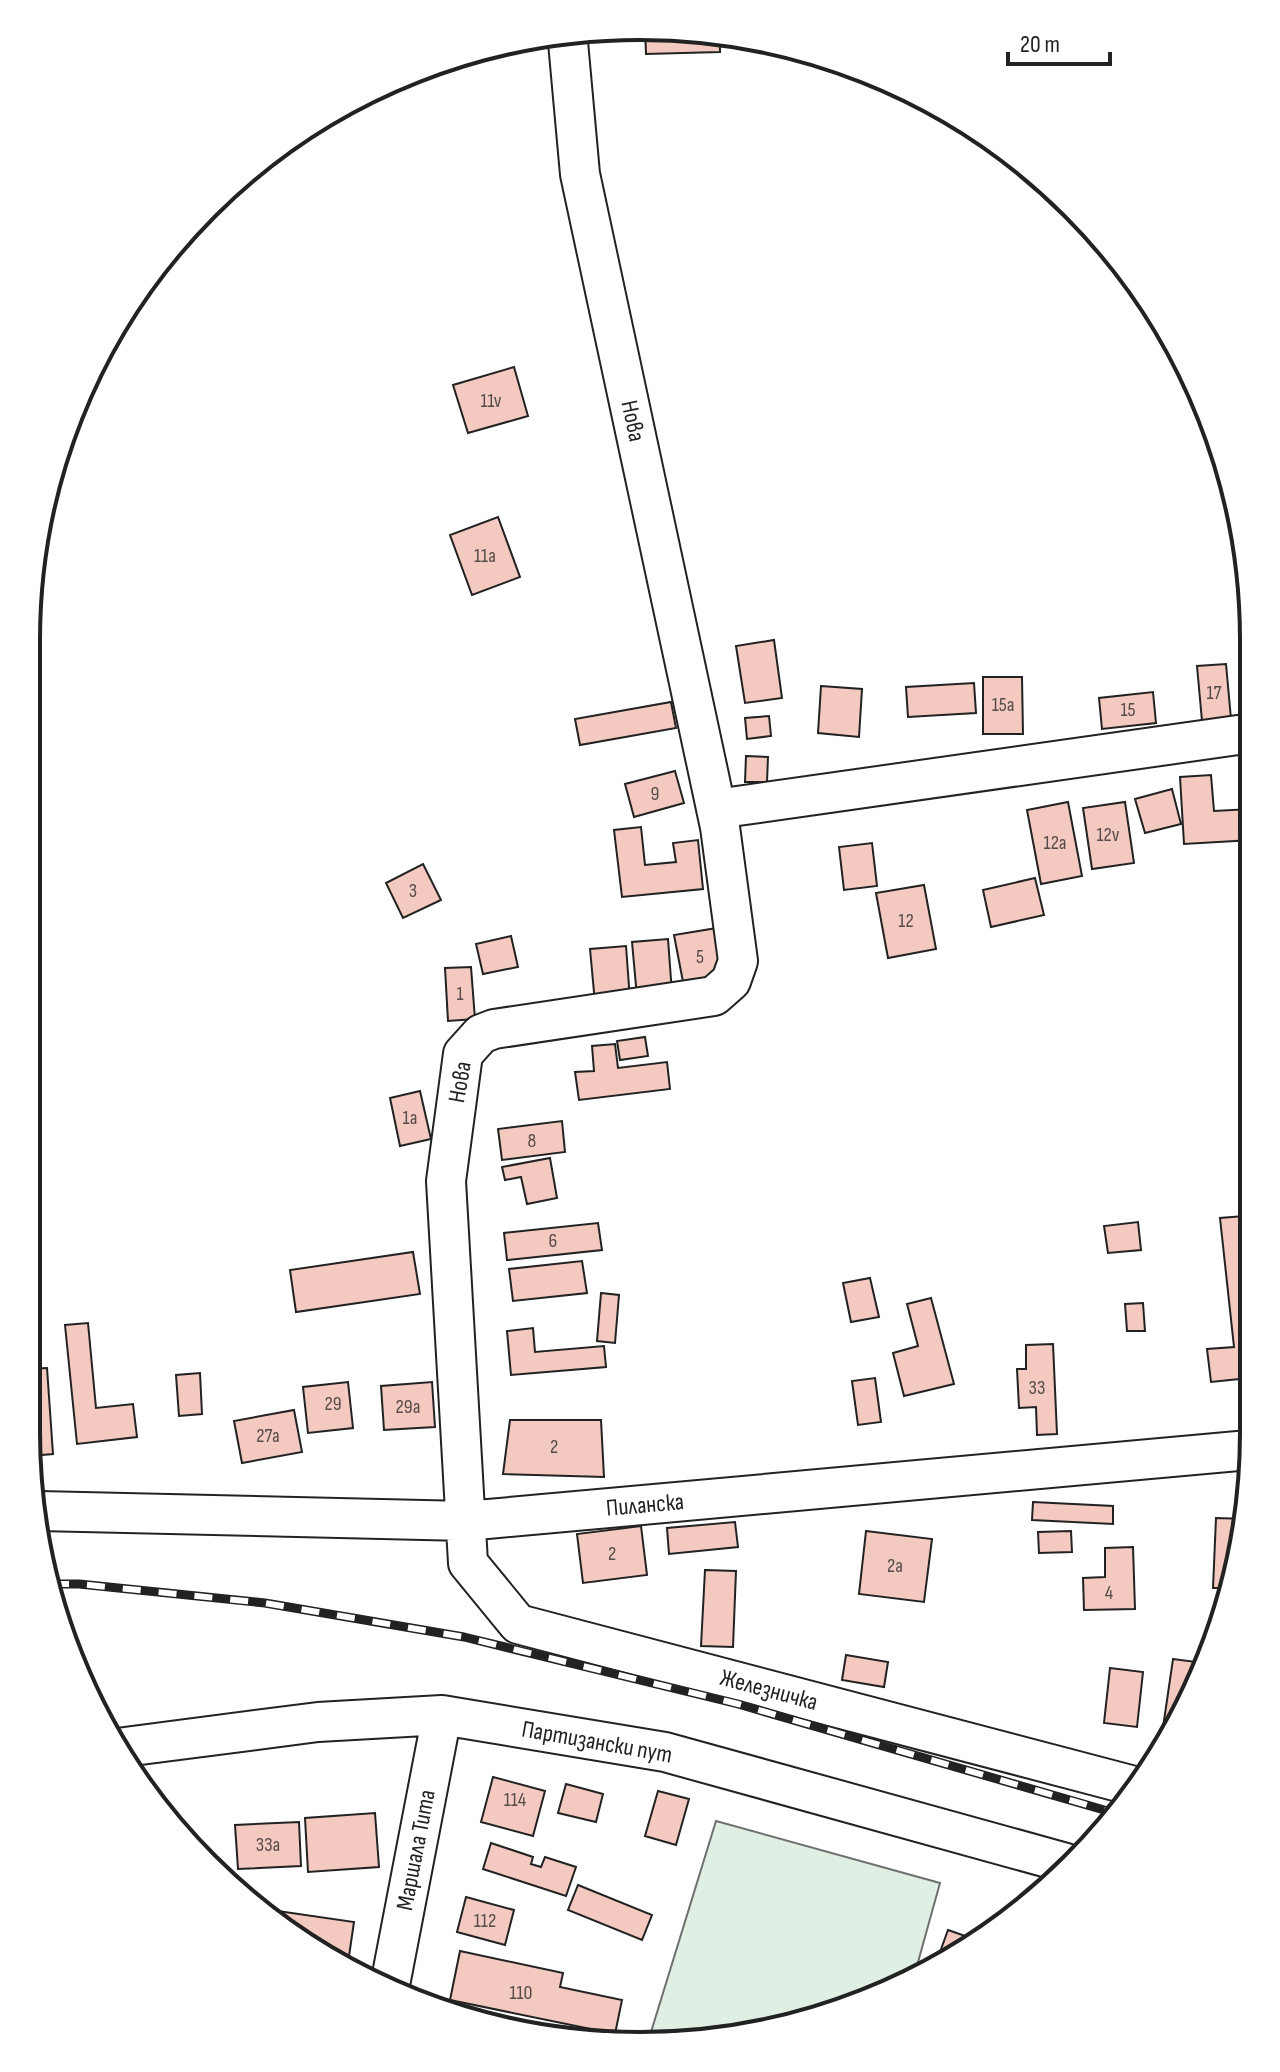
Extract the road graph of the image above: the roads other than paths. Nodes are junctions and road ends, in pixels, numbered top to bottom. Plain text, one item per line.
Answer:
1 (568, 44) edge
2 (1240, 735) edge
3 (716, 809) junction
4 (1240, 1451) edge
5 (45, 1511) edge
6 (466, 1521) junction
7 (442, 1715) junction
8 (129, 1746) edge
9 (1126, 1784) edge
10 (1059, 1861) edge
11 (391, 1978) edge

1 - 3 street, Нова
2 - 3 street
3 - 6 street, Нова
4 - 6 street, Пиланска
5 - 6 street, Пиланска
6 - 9 street, Железничка
7 - 8 street, Партизански пут
7 - 10 street, Партизански пут
7 - 11 street, Маршала Тита

